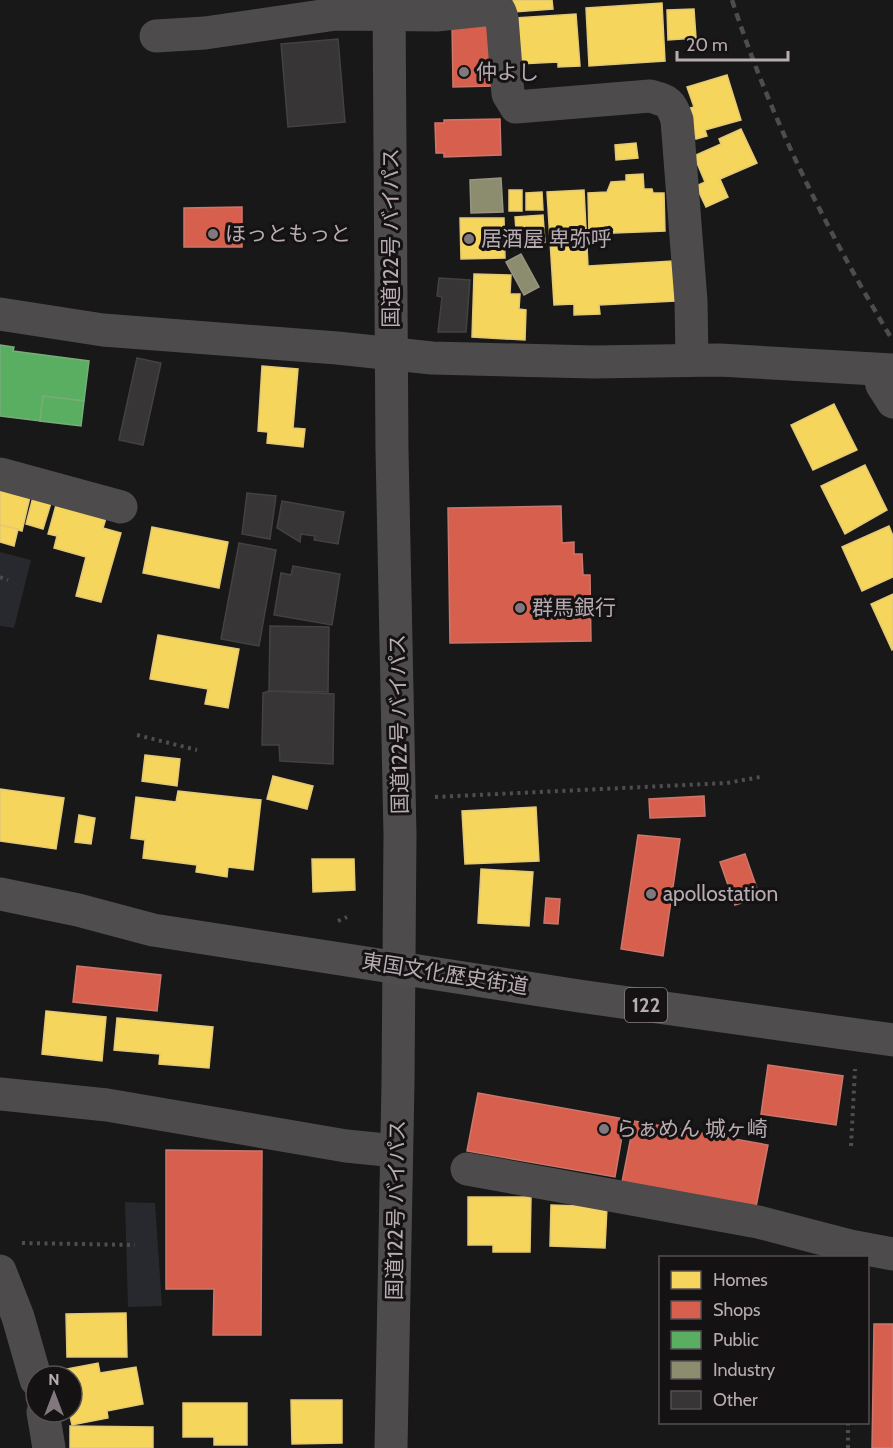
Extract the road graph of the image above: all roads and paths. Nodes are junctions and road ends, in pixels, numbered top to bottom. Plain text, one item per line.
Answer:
1 (389, 8) edge
2 (156, 36) dead end
3 (0, 314) edge
4 (391, 354) junction
5 (706, 360) junction
6 (886, 370) edge
7 (893, 402) edge
8 (0, 474) edge
9 (121, 507) dead end
10 (0, 578) edge
11 (8, 580) dead end
12 (137, 735) dead end
13 (197, 750) dead end
14 (760, 777) dead end
15 (435, 797) dead end
16 (0, 894) edge
17 (400, 968) junction
18 (893, 1040) edge
19 (854, 1075) dead end
20 (0, 1094) edge
21 (851, 1146) dead end
22 (396, 1151) junction
23 (467, 1169) dead end
24 (135, 1245) dead end
25 (893, 1254) edge
26 (6, 1257) edge
27 (31, 1364) edge
28 (45, 1424) edge
29 (848, 1424) edge
30 (49, 1448) edge
31 (391, 1448) edge
32 (848, 1448) edge

1 - 2 street
1 - 4 street, 国道122号 バイパス
1 - 5 street
3 - 4 street
4 - 5 street
4 - 17 street, 国道122号 バイパス
5 - 6 street
6 - 7 street
8 - 9 street
10 - 11 path
12 - 13 path
14 - 15 path
16 - 17 highway, 東国文化歴史街道 / 122
17 - 18 highway, 東国文化歴史街道 / 122
17 - 22 street, 国道122号 バイパス
19 - 21 path
20 - 22 street
22 - 31 street, 国道122号 バイパス
23 - 25 street
24 - 26 path
26 - 27 street
28 - 30 street
29 - 32 path

